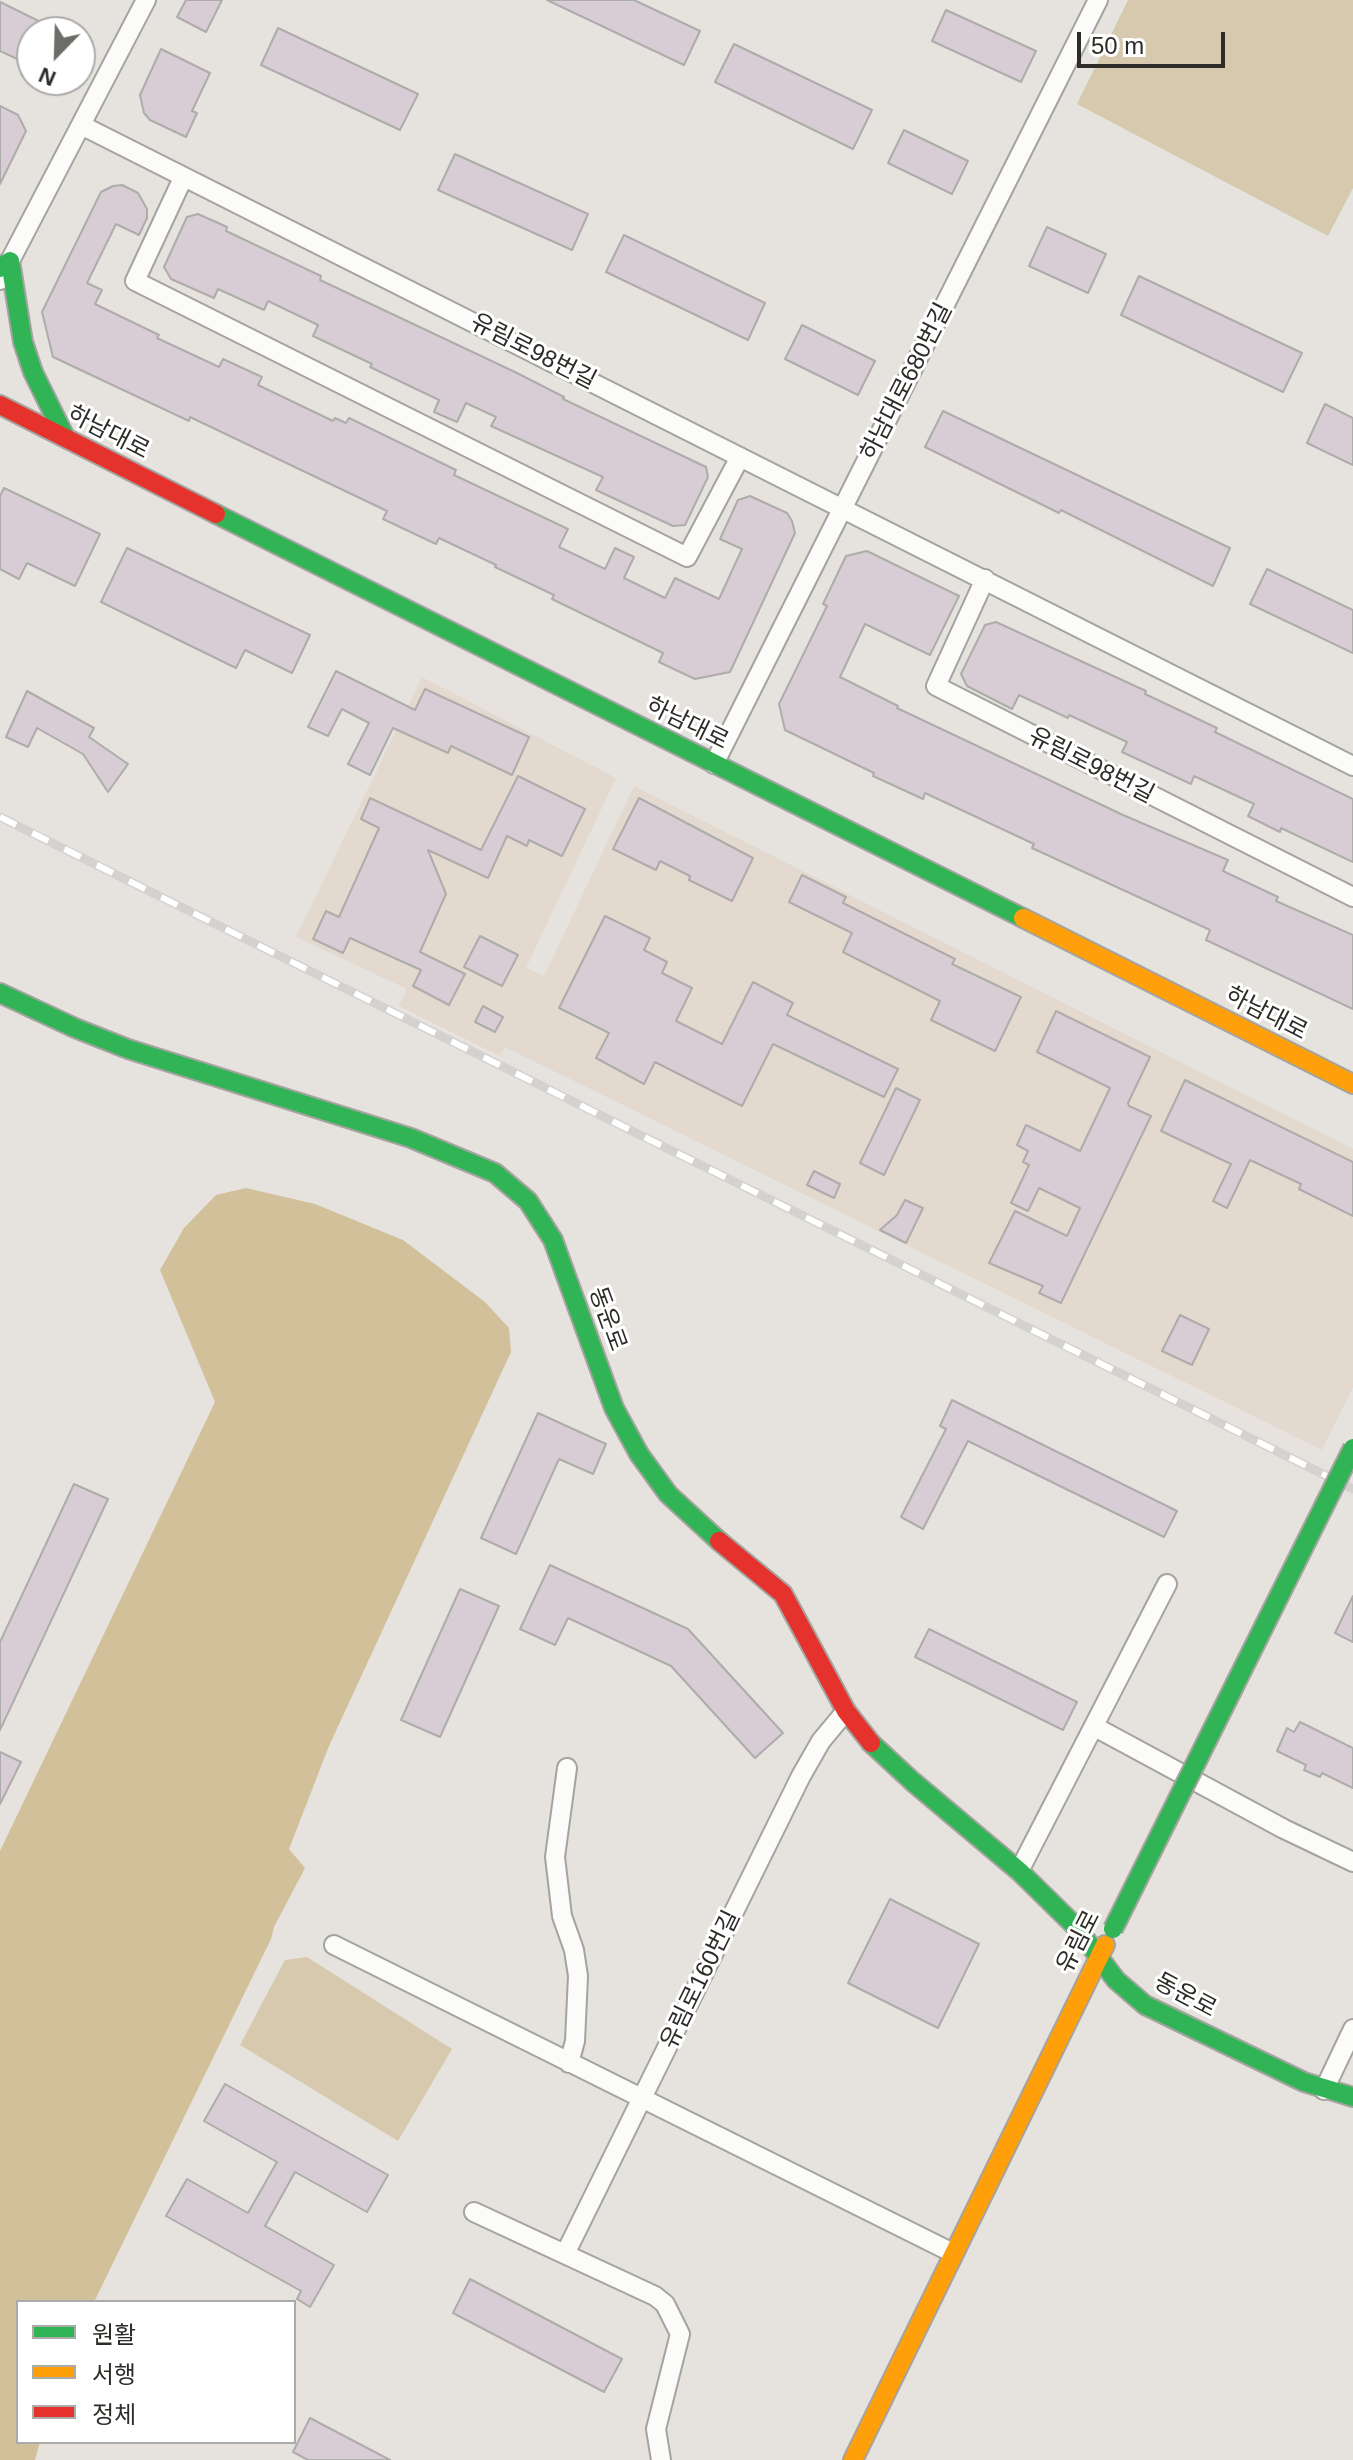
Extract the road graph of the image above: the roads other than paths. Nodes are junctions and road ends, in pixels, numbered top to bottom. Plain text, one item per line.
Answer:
1 (146, 0) edge
2 (1098, 0) edge
3 (81, 125) junction
4 (183, 178) junction
5 (5, 265) edge
6 (0, 280) edge
7 (0, 405) edge
8 (26, 418) junction
9 (0, 422) edge
10 (65, 437) junction
11 (740, 457) junction
12 (842, 509) junction
13 (985, 579) junction
14 (714, 764) junction
15 (1353, 766) edge
16 (1353, 897) edge
17 (0, 993) edge
18 (1353, 1084) edge
19 (1353, 1448) edge
20 (1167, 1584) dead end
21 (846, 1711) junction
22 (1095, 1727) junction
23 (567, 1768) dead end
24 (1353, 1862) edge
25 (1019, 1871) junction
26 (334, 1945) dead end
27 (1099, 1957) junction
28 (1353, 2029) edge
29 (569, 2063) junction
30 (1324, 2090) junction
31 (1353, 2097) edge
32 (642, 2099) junction
33 (474, 2212) dead end
34 (953, 2253) junction
35 (565, 2254) junction
36 (661, 2460) edge
37 (853, 2460) edge

1 - 3 street
2 - 12 street, 하남대로680번길
3 - 4 street, 유림로98번길
3 - 5 street
4 - 11 street, 유림로98번길
4 - 11 street
5 - 6 street
5 - 10 street
7 - 8 street, 하남대로
8 - 9 street
8 - 10 street, 하남대로
10 - 14 street, 하남대로
11 - 12 street, 유림로98번길
12 - 13 street, 유림로98번길
12 - 14 street, 하남대로680번길
13 - 15 street, 유림로98번길
13 - 16 street, 유림로98번길
14 - 18 street, 하남대로
17 - 21 street, 동운로
19 - 27 street, 유림로, bridge
20 - 22 street
21 - 25 street, 동운로
21 - 32 street, 유림로160번길
22 - 24 street
22 - 25 street
23 - 29 street
25 - 27 street, 동운로
26 - 29 street
27 - 30 street, 동운로
27 - 34 street, 유림로
28 - 30 street
29 - 32 street
30 - 31 street, 동운로
32 - 34 street
32 - 35 street, 유림로160번길
33 - 35 street
34 - 37 street, 유림로
35 - 36 street

